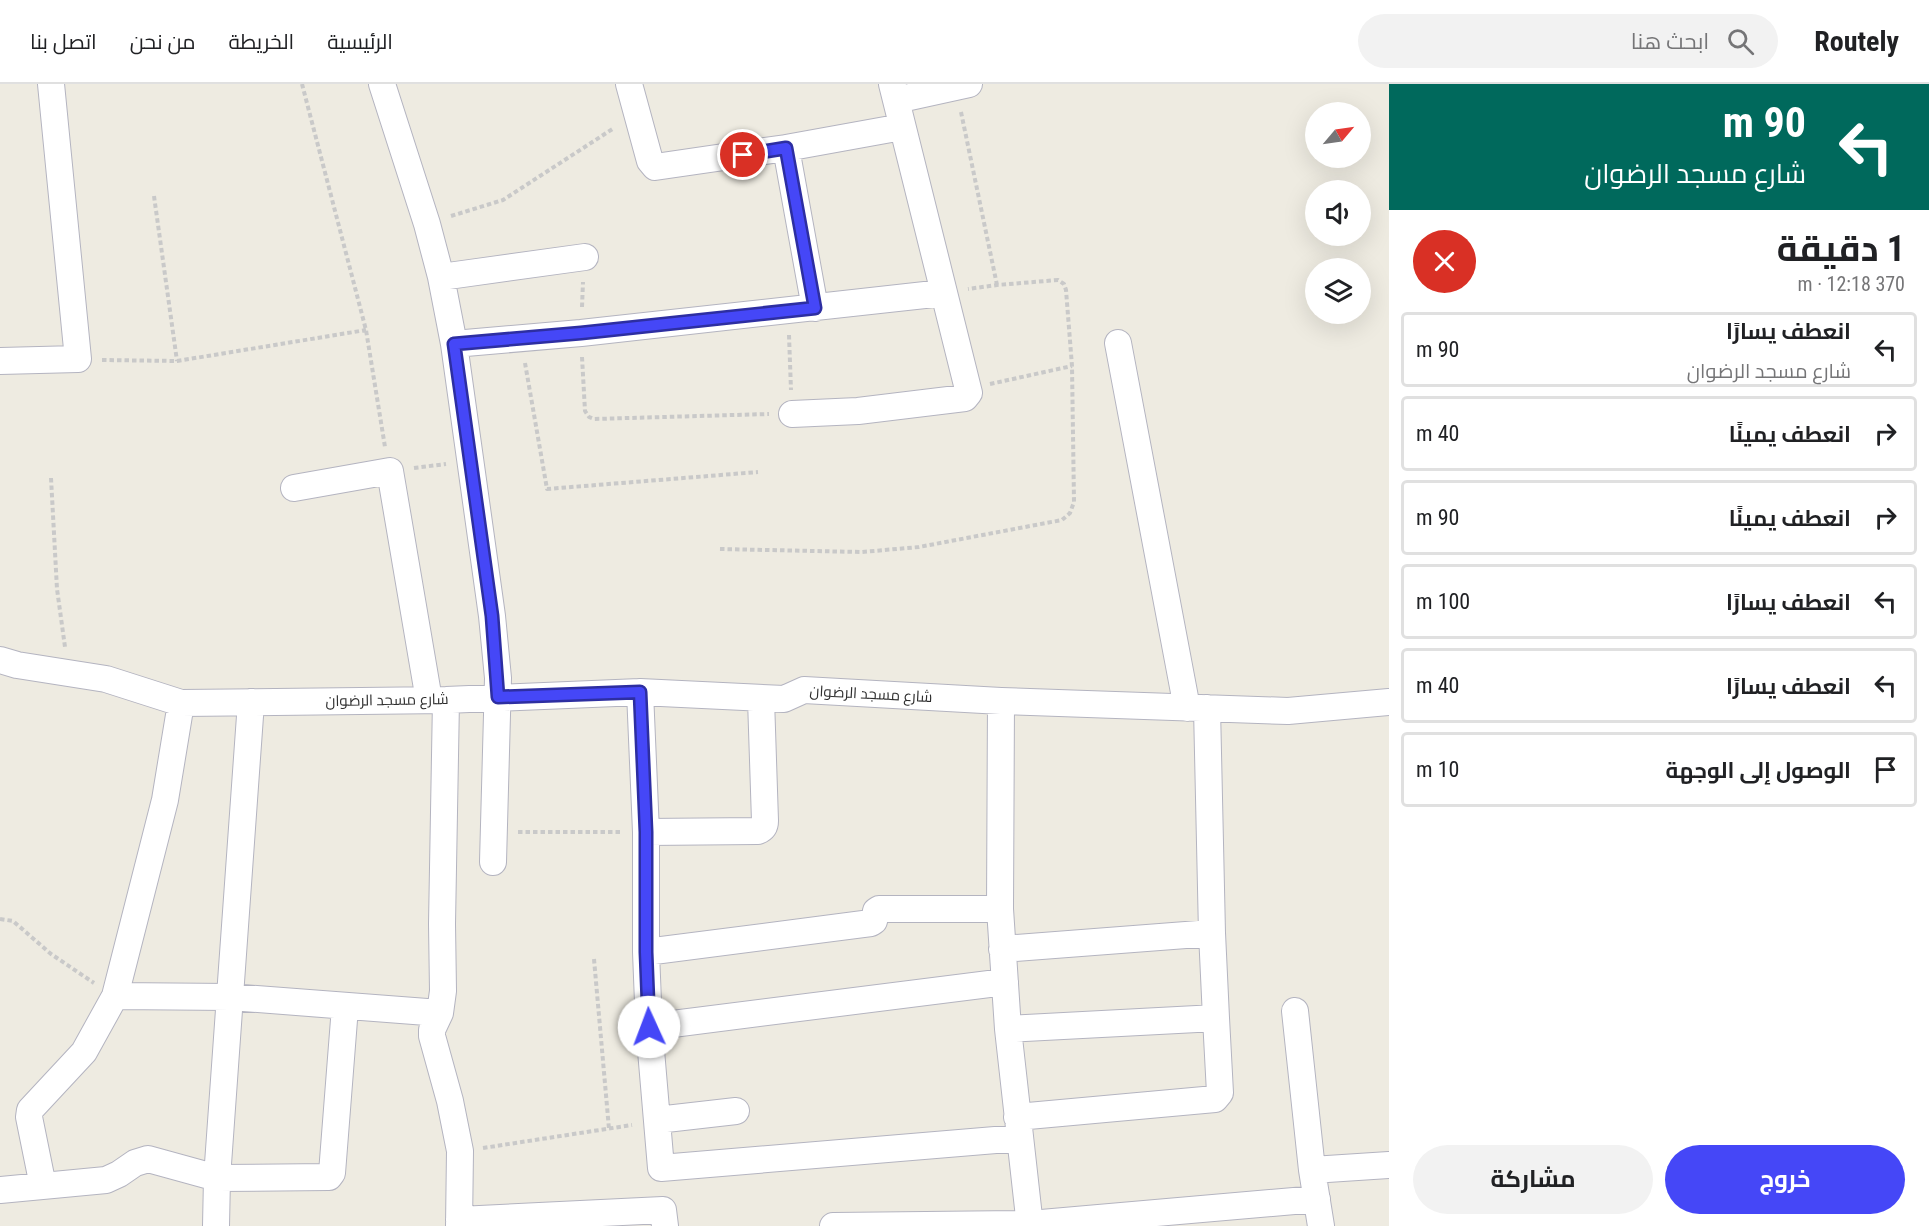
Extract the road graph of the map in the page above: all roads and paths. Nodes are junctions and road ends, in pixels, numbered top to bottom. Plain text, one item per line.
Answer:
1 (51, 84) edge
2 (302, 84) edge
3 (382, 84) edge
4 (629, 84) edge
5 (962, 85) edge
6 (894, 92) edge
7 (637, 113) junction
8 (902, 127) junction
9 (786, 148) junction
10 (154, 196) dead end
11 (427, 224) junction
12 (585, 257) joint
13 (441, 277) junction
14 (943, 293) junction
15 (815, 308) junction
16 (788, 310) junction
17 (366, 330) junction
18 (581, 333) junction
19 (521, 339) junction
20 (454, 344) junction
21 (1118, 344) dead end
22 (78, 359) junction
23 (0, 361) edge
24 (177, 361) junction
25 (1072, 366) junction
26 (969, 388) junction
27 (792, 414) junction
28 (470, 461) junction
29 (390, 471) junction
30 (758, 472) dead end
31 (51, 478) dead end
32 (294, 488) dead end
33 (720, 549) dead end
34 (0, 660) edge
35 (68, 673) junction
36 (640, 692) junction
37 (498, 697) junction
38 (761, 699) junction
39 (438, 700) junction
40 (1001, 701) junction
41 (251, 702) junction
42 (1389, 702) edge
43 (181, 703) junction
44 (1197, 708) junction
45 (494, 832) junction
46 (646, 832) junction
47 (493, 862) dead end
48 (1000, 909) junction
49 (0, 920) edge
50 (1212, 933) junction
51 (1002, 949) junction
52 (646, 952) junction
53 (594, 960) dead end
54 (1005, 982) junction
55 (115, 996) junction
56 (230, 997) junction
57 (345, 1007) junction
58 (1295, 1011) dead end
59 (440, 1013) junction
60 (1216, 1018) junction
61 (649, 1027) junction
62 (1008, 1029) junction
63 (736, 1111) dead end
64 (657, 1120) junction
65 (1018, 1127) junction
66 (460, 1151) junction
67 (1389, 1165) edge
68 (661, 1168) junction
69 (1312, 1170) junction
70 (217, 1178) junction
71 (43, 1186) junction
72 (0, 1190) edge
73 (1317, 1199) junction
74 (664, 1218) edge
75 (459, 1223) edge
76 (1030, 1225) edge
77 (216, 1226) edge
78 (849, 1226) edge
79 (1321, 1226) edge

1 - 22 street
2 - 17 path
3 - 11 street
4 - 7 street
5 - 6 street
5 - 25 path
6 - 8 street
7 - 9 street
7 - 11 path
8 - 9 street
8 - 14 street
9 - 15 street
10 - 24 path
11 - 13 street
12 - 13 street
12 - 18 path
13 - 20 street
14 - 15 street
14 - 26 street
15 - 16 street
16 - 18 street
16 - 27 path
17 - 24 path
17 - 29 path
18 - 19 street
18 - 27 path
19 - 20 street
19 - 30 path
20 - 28 street
21 - 44 street
22 - 23 street
22 - 24 path
25 - 26 path
25 - 33 path
26 - 27 street
28 - 29 path
28 - 37 street
29 - 32 street
29 - 39 street
31 - 35 path
34 - 35 street, شارع مسجد الرضوان
35 - 43 street, شارع مسجد الرضوان
36 - 37 street, شارع مسجد الرضوان
36 - 38 street, شارع مسجد الرضوان
36 - 46 street
37 - 39 street, شارع مسجد الرضوان
37 - 45 street
38 - 40 street, شارع مسجد الرضوان
38 - 46 street
39 - 41 street, شارع مسجد الرضوان
39 - 59 street
40 - 44 street, شارع مسجد الرضوان
40 - 48 street
41 - 43 street, شارع مسجد الرضوان
41 - 56 street
42 - 44 street, شارع مسجد الرضوان
43 - 55 street
44 - 50 street
45 - 46 path
45 - 47 street
46 - 52 street
48 - 51 street
48 - 52 street
49 - 55 path
50 - 51 street
50 - 60 street
51 - 54 street
52 - 61 street
53 - 66 path
54 - 61 street
54 - 62 street
55 - 56 street
55 - 71 street
56 - 57 street
56 - 70 street
57 - 59 street
57 - 70 street
58 - 69 street
59 - 66 street
60 - 62 street
60 - 65 street
61 - 64 street
62 - 65 street
63 - 64 street
64 - 68 street
65 - 68 street
65 - 76 street
66 - 75 street
67 - 69 street
68 - 74 street
69 - 73 street
70 - 71 street
70 - 77 street
71 - 72 street
73 - 76 street
73 - 79 street
74 - 75 street
76 - 78 street

